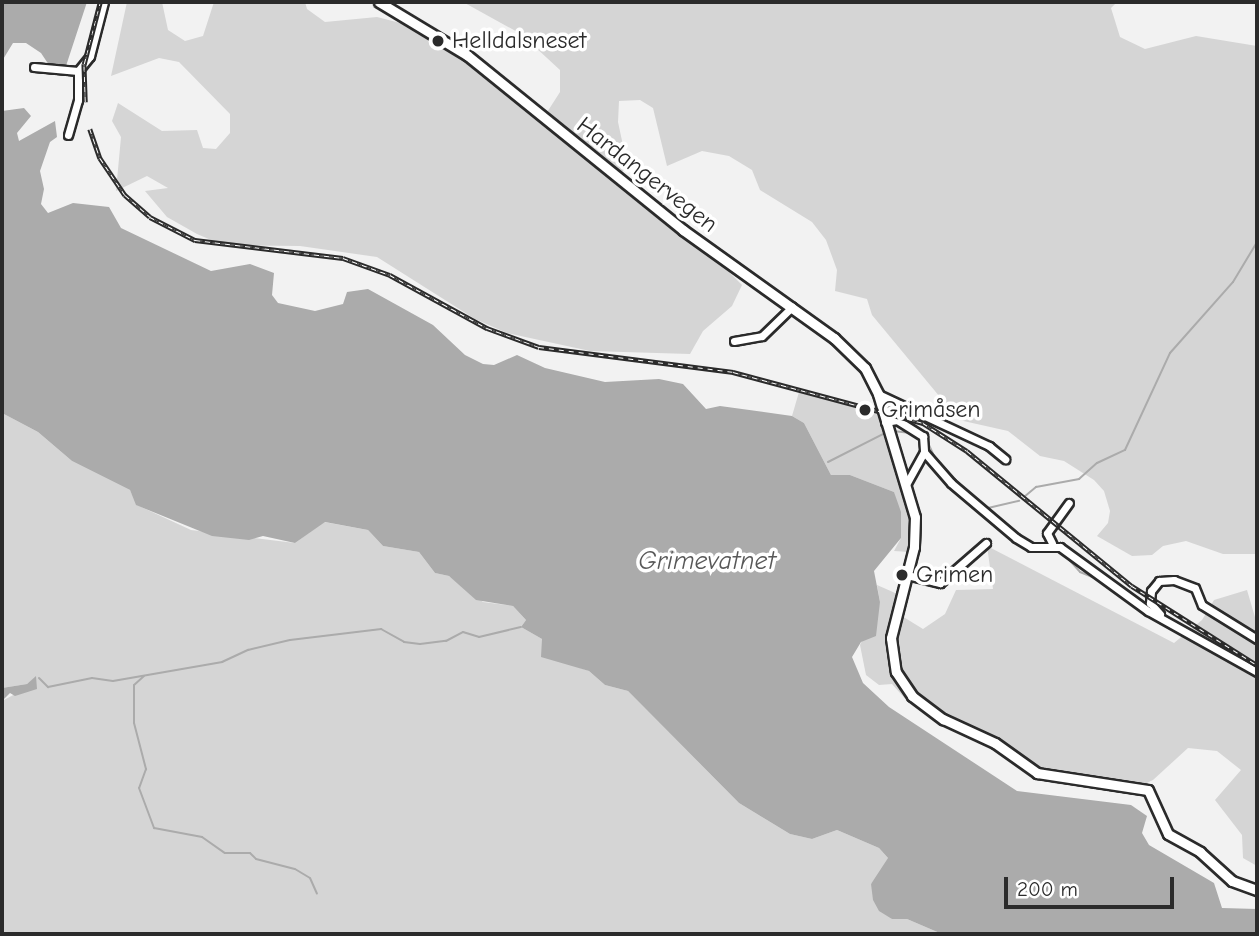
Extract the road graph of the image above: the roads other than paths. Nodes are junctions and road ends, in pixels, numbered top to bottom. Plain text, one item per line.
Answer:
1 (104, 2) edge
2 (379, 2) edge
3 (34, 67) dead end
4 (78, 71) junction
5 (68, 135) dead end
6 (792, 307) junction
7 (734, 341) dead end
8 (878, 394) junction
9 (887, 429) junction
10 (924, 446) junction
11 (1005, 460) dead end
12 (906, 485) junction
13 (1069, 503) dead end
14 (986, 543) dead end
15 (1053, 544) junction
16 (906, 575) junction
17 (1161, 616) junction
18 (1257, 639) edge
19 (1257, 672) edge
20 (1257, 890) edge

1 - 4 street
2 - 6 main road, Hardangervegen
3 - 4 street
4 - 5 street
6 - 7 street
6 - 8 main road, Hardangervegen
8 - 9 main road, Hardangervegen
8 - 11 street
9 - 10 street
9 - 12 main road, Hardangervegen
10 - 12 street
10 - 15 street
12 - 16 main road, Hardangervegen
13 - 15 street
14 - 16 street
15 - 17 street
16 - 20 main road, Hardangervegen
17 - 18 street
17 - 19 street

